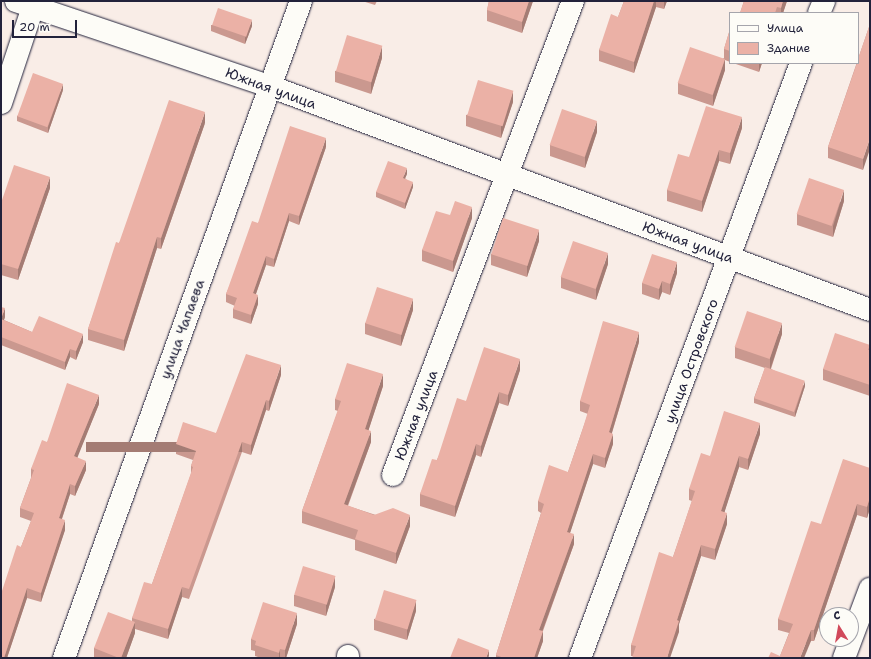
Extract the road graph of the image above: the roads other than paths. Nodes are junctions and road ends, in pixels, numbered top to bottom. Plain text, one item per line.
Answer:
1 (301, 1) edge
2 (573, 1) edge
3 (824, 1) edge
4 (25, 4) edge
5 (820, 12) edge
6 (801, 64) edge
7 (269, 86) junction
8 (1, 103) edge
9 (507, 175) junction
10 (729, 257) junction
11 (870, 310) edge
12 (393, 475) dead end
13 (870, 589) edge
14 (64, 658) edge
15 (580, 658) edge
16 (844, 658) edge

1 - 7 street, улица Чапаева
2 - 9 street, Южная улица
3 - 5 street
4 - 7 street, Южная улица
4 - 8 street, Южная улица
6 - 10 street, улица Островского
7 - 9 street, Южная улица
7 - 14 street, улица Чапаева
9 - 10 street, Южная улица
9 - 12 street, Южная улица
10 - 11 street, Южная улица
10 - 15 street, улица Островского
13 - 16 street

